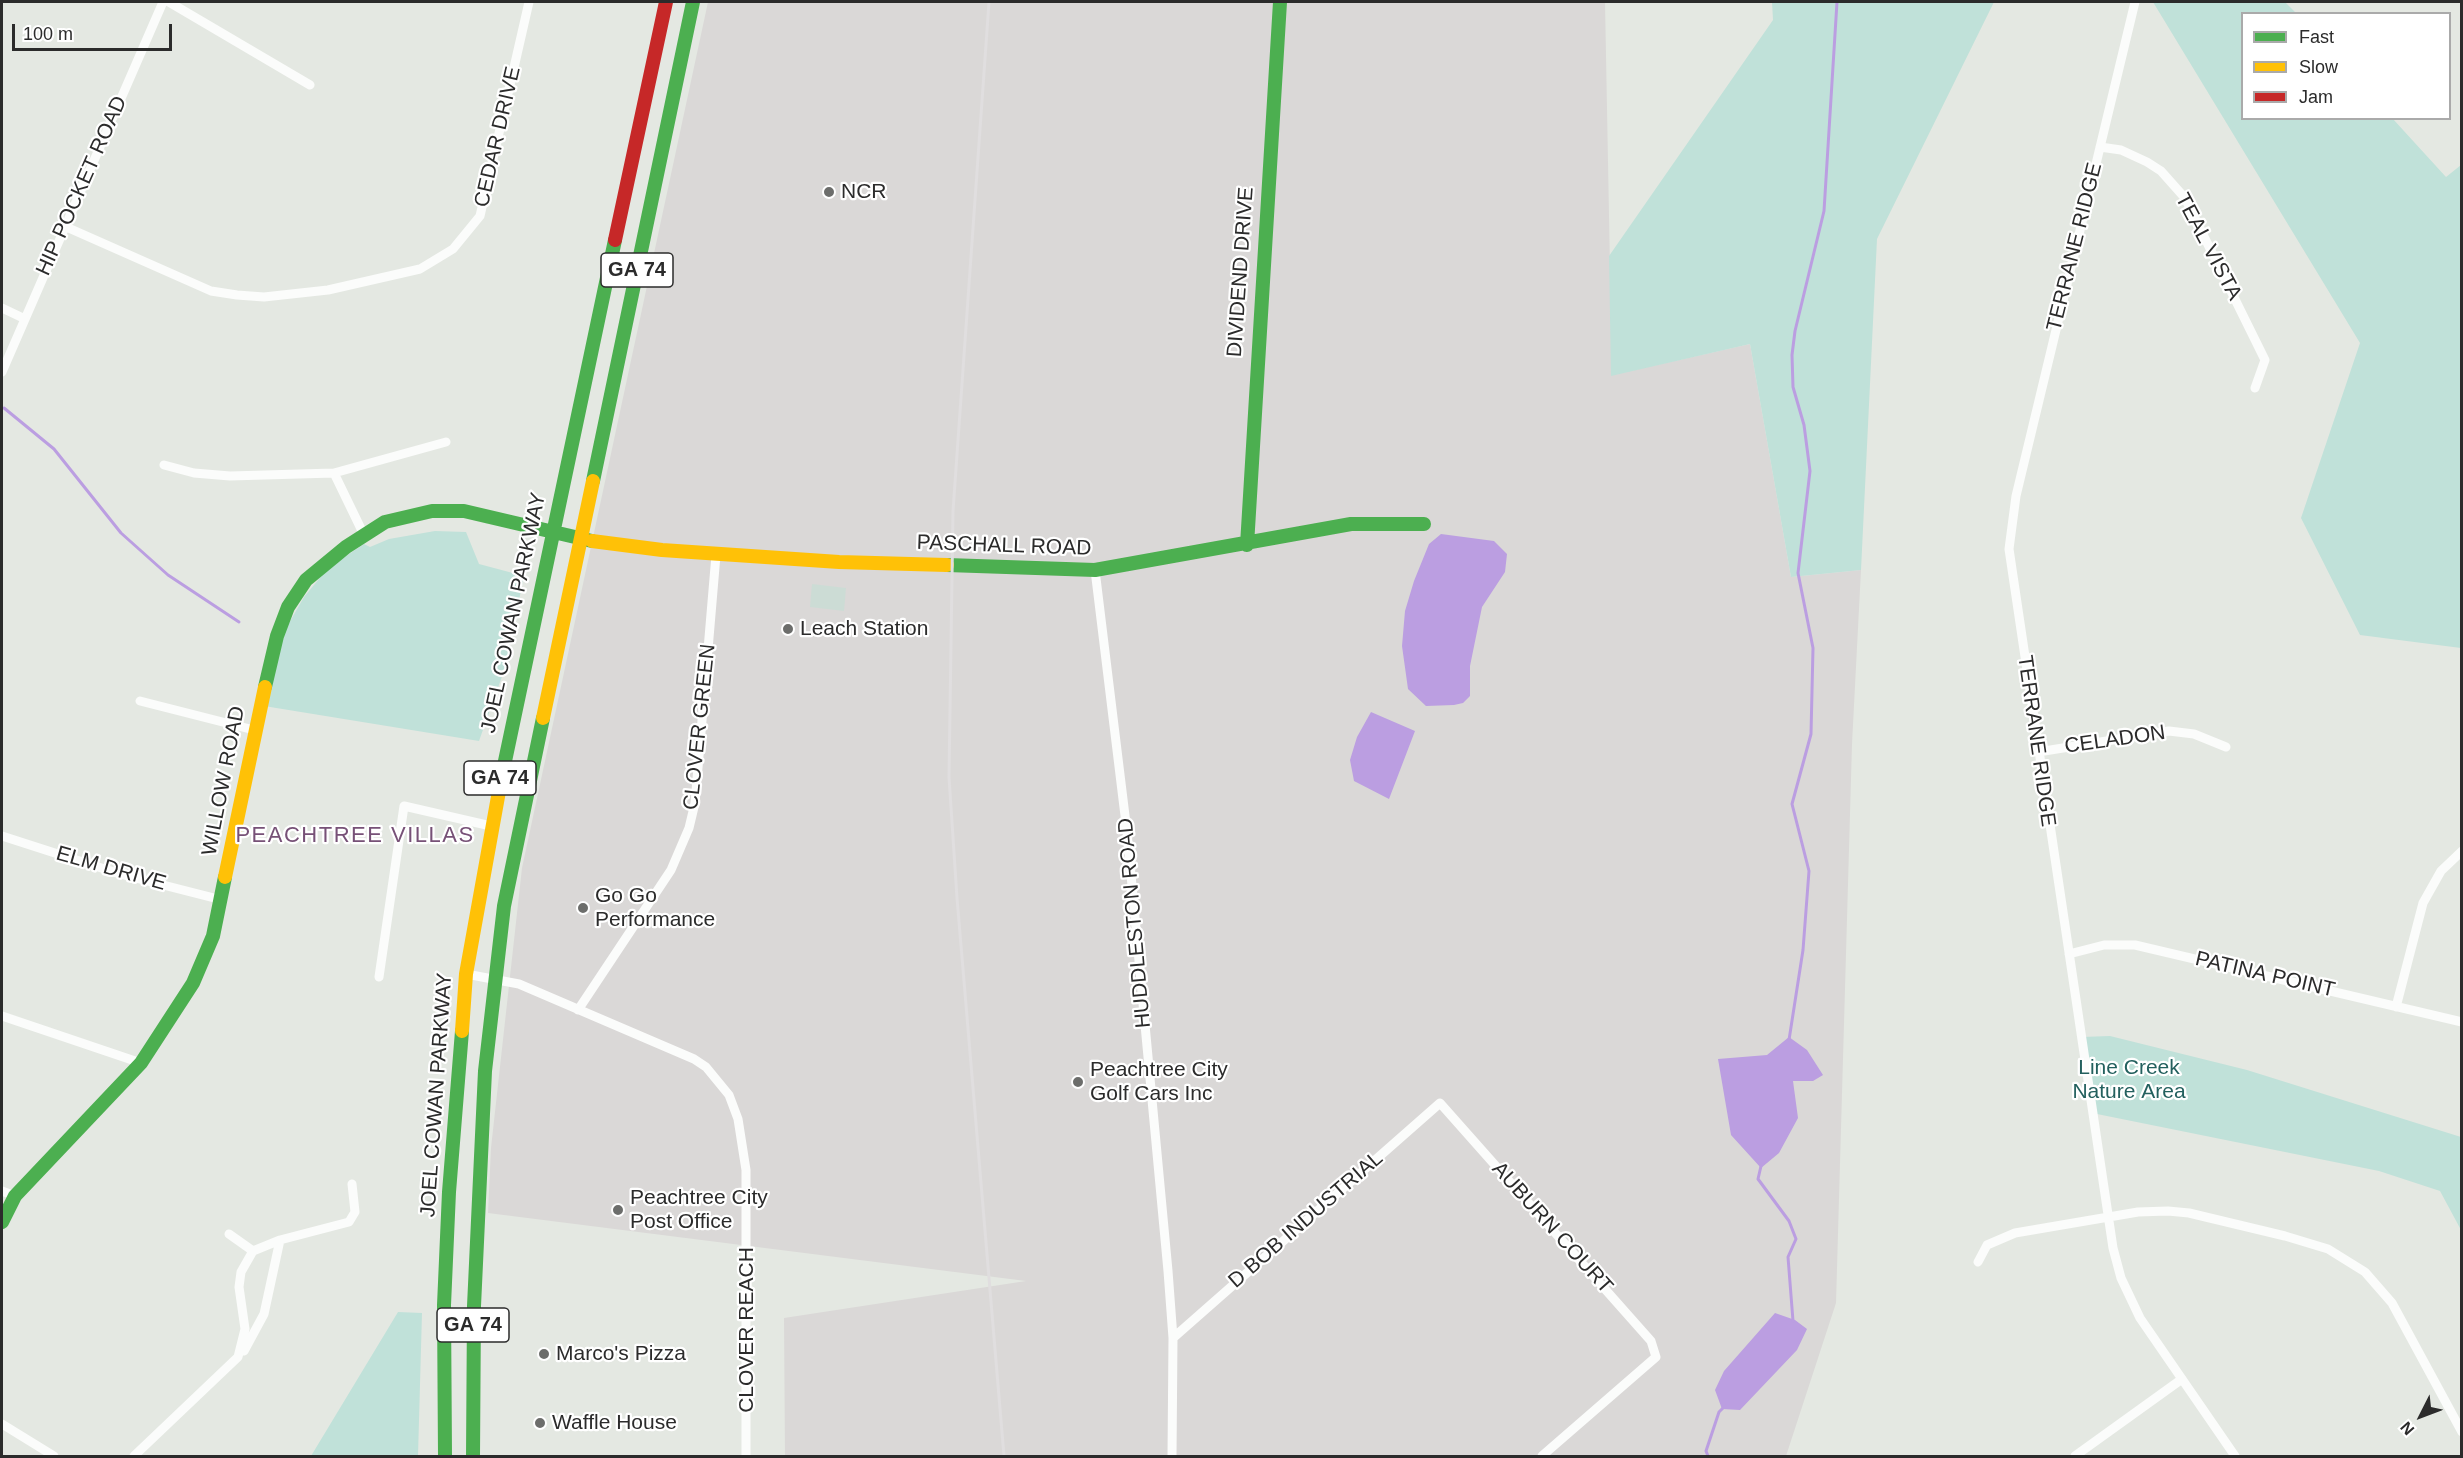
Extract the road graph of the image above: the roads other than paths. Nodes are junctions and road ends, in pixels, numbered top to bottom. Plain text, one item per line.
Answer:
1 (163, 2) edge
2 (169, 2) edge
3 (529, 2) edge
4 (666, 2) edge
5 (693, 2) edge
6 (1280, 2) edge
7 (2134, 2) edge
8 (310, 85) dead end
9 (2100, 147) junction
10 (64, 226) junction
11 (2, 308) edge
12 (23, 318) junction
13 (2, 372) edge
14 (2254, 388) dead end
15 (447, 442) dead end
16 (164, 465) dead end
17 (334, 474) junction
18 (1424, 524) dead end
19 (554, 531) junction
20 (364, 535) junction
21 (580, 538) junction
22 (1247, 545) junction
23 (716, 555) junction
24 (1095, 570) junction
25 (140, 701) dead end
26 (254, 730) junction
27 (2226, 747) dead end
28 (2038, 752) junction
29 (491, 826) junction
30 (2, 836) edge
31 (2462, 851) edge
32 (222, 900) junction
33 (2068, 954) junction
34 (466, 974) junction
35 (379, 977) dead end
36 (495, 978) junction
37 (2396, 1007) junction
38 (578, 1011) junction
39 (2, 1016) edge
40 (2462, 1022) edge
41 (141, 1063) junction
42 (1440, 1103) joint
43 (352, 1184) dead end
44 (2, 1191) edge
45 (15, 1196) junction
46 (2106, 1217) junction
47 (2, 1222) edge
48 (229, 1234) dead end
49 (280, 1240) junction
50 (253, 1251) junction
51 (1978, 1262) dead end
52 (1173, 1338) junction
53 (238, 1357) junction
54 (2182, 1379) junction
55 (2, 1424) edge
56 (2462, 1432) edge
57 (54, 1456) edge
58 (134, 1456) edge
59 (445, 1456) edge
60 (473, 1456) edge
61 (746, 1456) edge
62 (1172, 1456) edge
63 (1542, 1456) edge
64 (2075, 1456) edge
65 (2235, 1456) edge

1 - 10 street, HIP POCKET ROAD
2 - 8 street
3 - 10 street, CEDAR DRIVE
4 - 19 main road, JOEL COWAN PARKWAY / GA 74
5 - 21 main road, GA 74
6 - 22 main road, DIVIDEND DRIVE
7 - 9 street, TERRANE RIDGE
9 - 14 street, TEAL VISTA
9 - 28 street, TERRANE RIDGE
10 - 12 street, HIP POCKET ROAD
11 - 12 street
12 - 13 street, HIP POCKET ROAD
15 - 17 street
16 - 17 street
17 - 20 street
18 - 22 main road, PASCHALL ROAD
19 - 20 main road, WILLOW ROAD
19 - 21 main road, WILLOW ROAD
19 - 29 main road, JOEL COWAN PARKWAY / GA 74
20 - 26 main road, WILLOW ROAD
21 - 23 main road, PASCHALL ROAD
21 - 36 main road, GA 74
22 - 24 main road, PASCHALL ROAD
23 - 24 main road, PASCHALL ROAD
23 - 38 street, CLOVER GREEN
24 - 52 street, HUDDLESTON ROAD
25 - 26 street
26 - 32 main road, WILLOW ROAD
27 - 28 street, CELADON
28 - 33 street, TERRANE RIDGE
29 - 34 main road, JOEL COWAN PARKWAY / GA 74
29 - 35 street
30 - 32 street, ELM DRIVE
31 - 37 street
32 - 41 main road, WILLOW ROAD
33 - 37 street, PATINA POINT
33 - 46 street, TERRANE RIDGE
34 - 36 street, CLOVER REACH
34 - 59 main road, JOEL COWAN PARKWAY / GA 74
36 - 38 street, CLOVER REACH
36 - 60 main road, GA 74
37 - 40 street, PATINA POINT
38 - 61 street, CLOVER REACH
39 - 41 street
41 - 45 main road, WILLOW ROAD
42 - 52 street, D BOB INDUSTRIAL
42 - 63 street, AUBURN COURT
43 - 49 street
44 - 45 street
45 - 47 main road, WILLOW ROAD
46 - 51 street
46 - 54 street, TERRANE RIDGE
46 - 56 street
48 - 50 street
49 - 50 street
49 - 53 street
50 - 53 street
52 - 62 street, HUDDLESTON ROAD
53 - 58 street
54 - 64 street
54 - 65 street, TERRANE RIDGE
55 - 57 street

